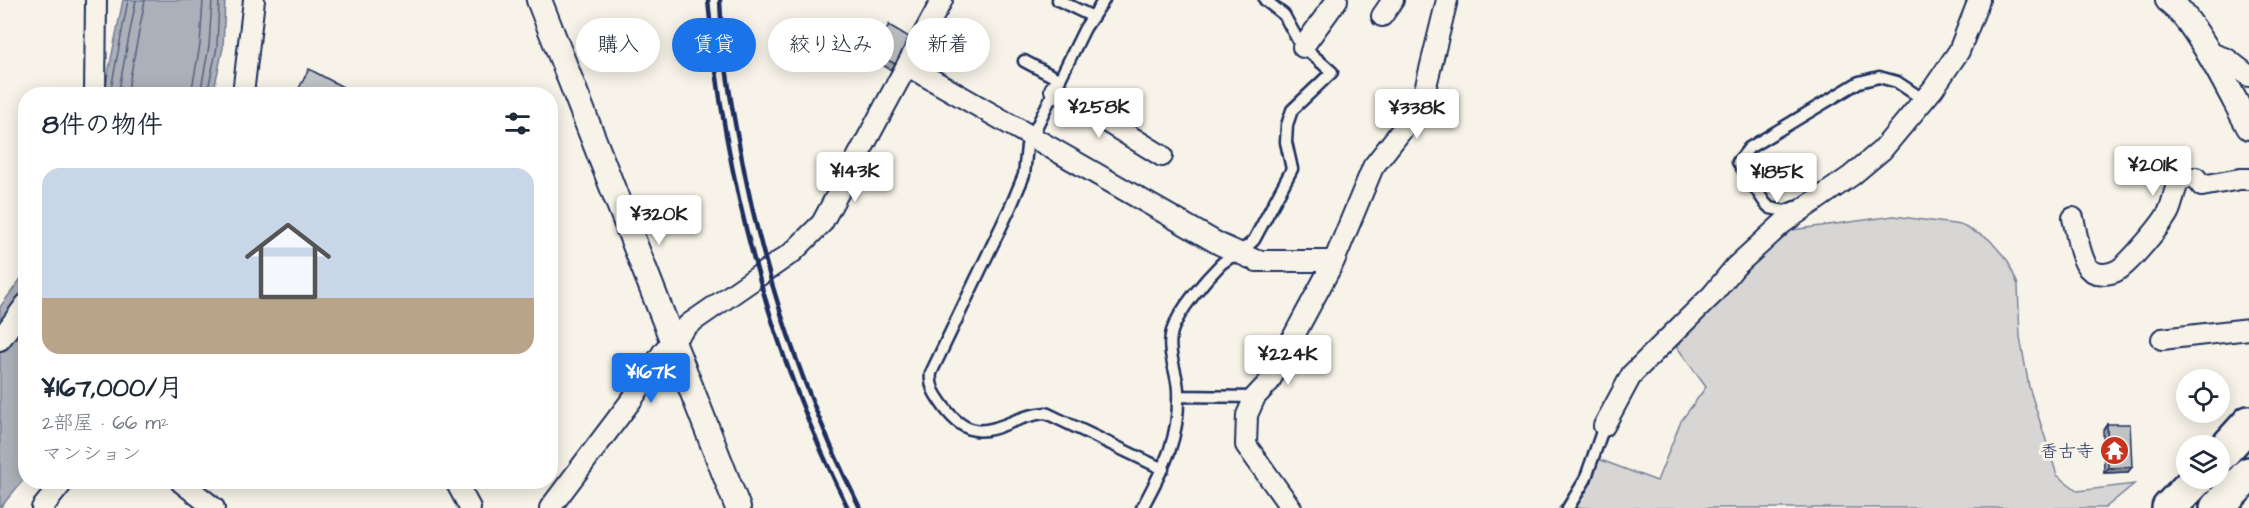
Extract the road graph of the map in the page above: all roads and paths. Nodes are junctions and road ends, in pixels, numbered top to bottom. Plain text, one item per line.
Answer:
1 (96, 0) edge
2 (254, 0) edge
3 (539, 0) edge
4 (942, 0) edge
5 (1059, 0) edge
6 (1104, 0) edge
7 (1265, 0) edge
8 (1338, 0) edge
9 (1447, 0) edge
10 (1979, 0) edge
11 (2168, 0) edge
12 (1093, 17) junction
13 (933, 18) edge
14 (1303, 47) junction
15 (2207, 52) junction
16 (1024, 61) dead end
17 (906, 70) edge
18 (918, 72) edge
19 (2249, 76) edge
20 (1057, 85) junction
21 (95, 87) edge
22 (244, 87) edge
23 (1924, 100) junction
24 (2249, 127) edge
25 (1031, 138) junction
26 (1162, 156) dead end
27 (2249, 179) edge
28 (1821, 197) junction
29 (2073, 218) dead end
30 (1239, 253) junction
31 (1334, 261) junction
32 (18, 315) edge
33 (2249, 329) edge
34 (2162, 339) dead end
35 (0, 340) edge
36 (673, 340) junction
37 (1178, 396) junction
38 (1255, 397) junction
39 (2249, 423) edge
40 (1604, 426) joint
41 (2230, 444) edge
42 (1163, 469) junction
43 (2249, 474) edge
44 (57, 489) edge
45 (190, 489) edge
46 (460, 489) edge
47 (2189, 489) edge
48 (2219, 506) edge
49 (42, 508) edge
50 (214, 508) edge
51 (470, 508) edge
52 (550, 508) edge
53 (738, 508) edge
54 (1142, 508) edge
55 (1291, 508) edge
56 (1568, 508) edge
57 (2169, 508) edge

1 - 21 street
2 - 22 street
3 - 36 street
4 - 13 street
5 - 12 lane
6 - 12 lane
7 - 14 lane
8 - 14 street
9 - 31 street
10 - 23 street
11 - 15 street
12 - 20 lane
14 - 30 lane
15 - 19 street
15 - 24 street
16 - 20 lane
17 - 36 street
18 - 25 street
20 - 25 lane
20 - 26 street
23 - 28 street
23 - 28 lane
25 - 30 street
25 - 42 lane
27 - 29 street
28 - 40 street
30 - 31 street
30 - 37 lane
31 - 38 street
32 - 35 street
33 - 34 street
36 - 52 street
36 - 53 street
37 - 38 lane
37 - 42 lane
38 - 55 street
39 - 41 highway
40 - 56 lane
42 - 54 lane
43 - 48 highway
44 - 49 street
45 - 50 street
46 - 51 street
47 - 57 highway

